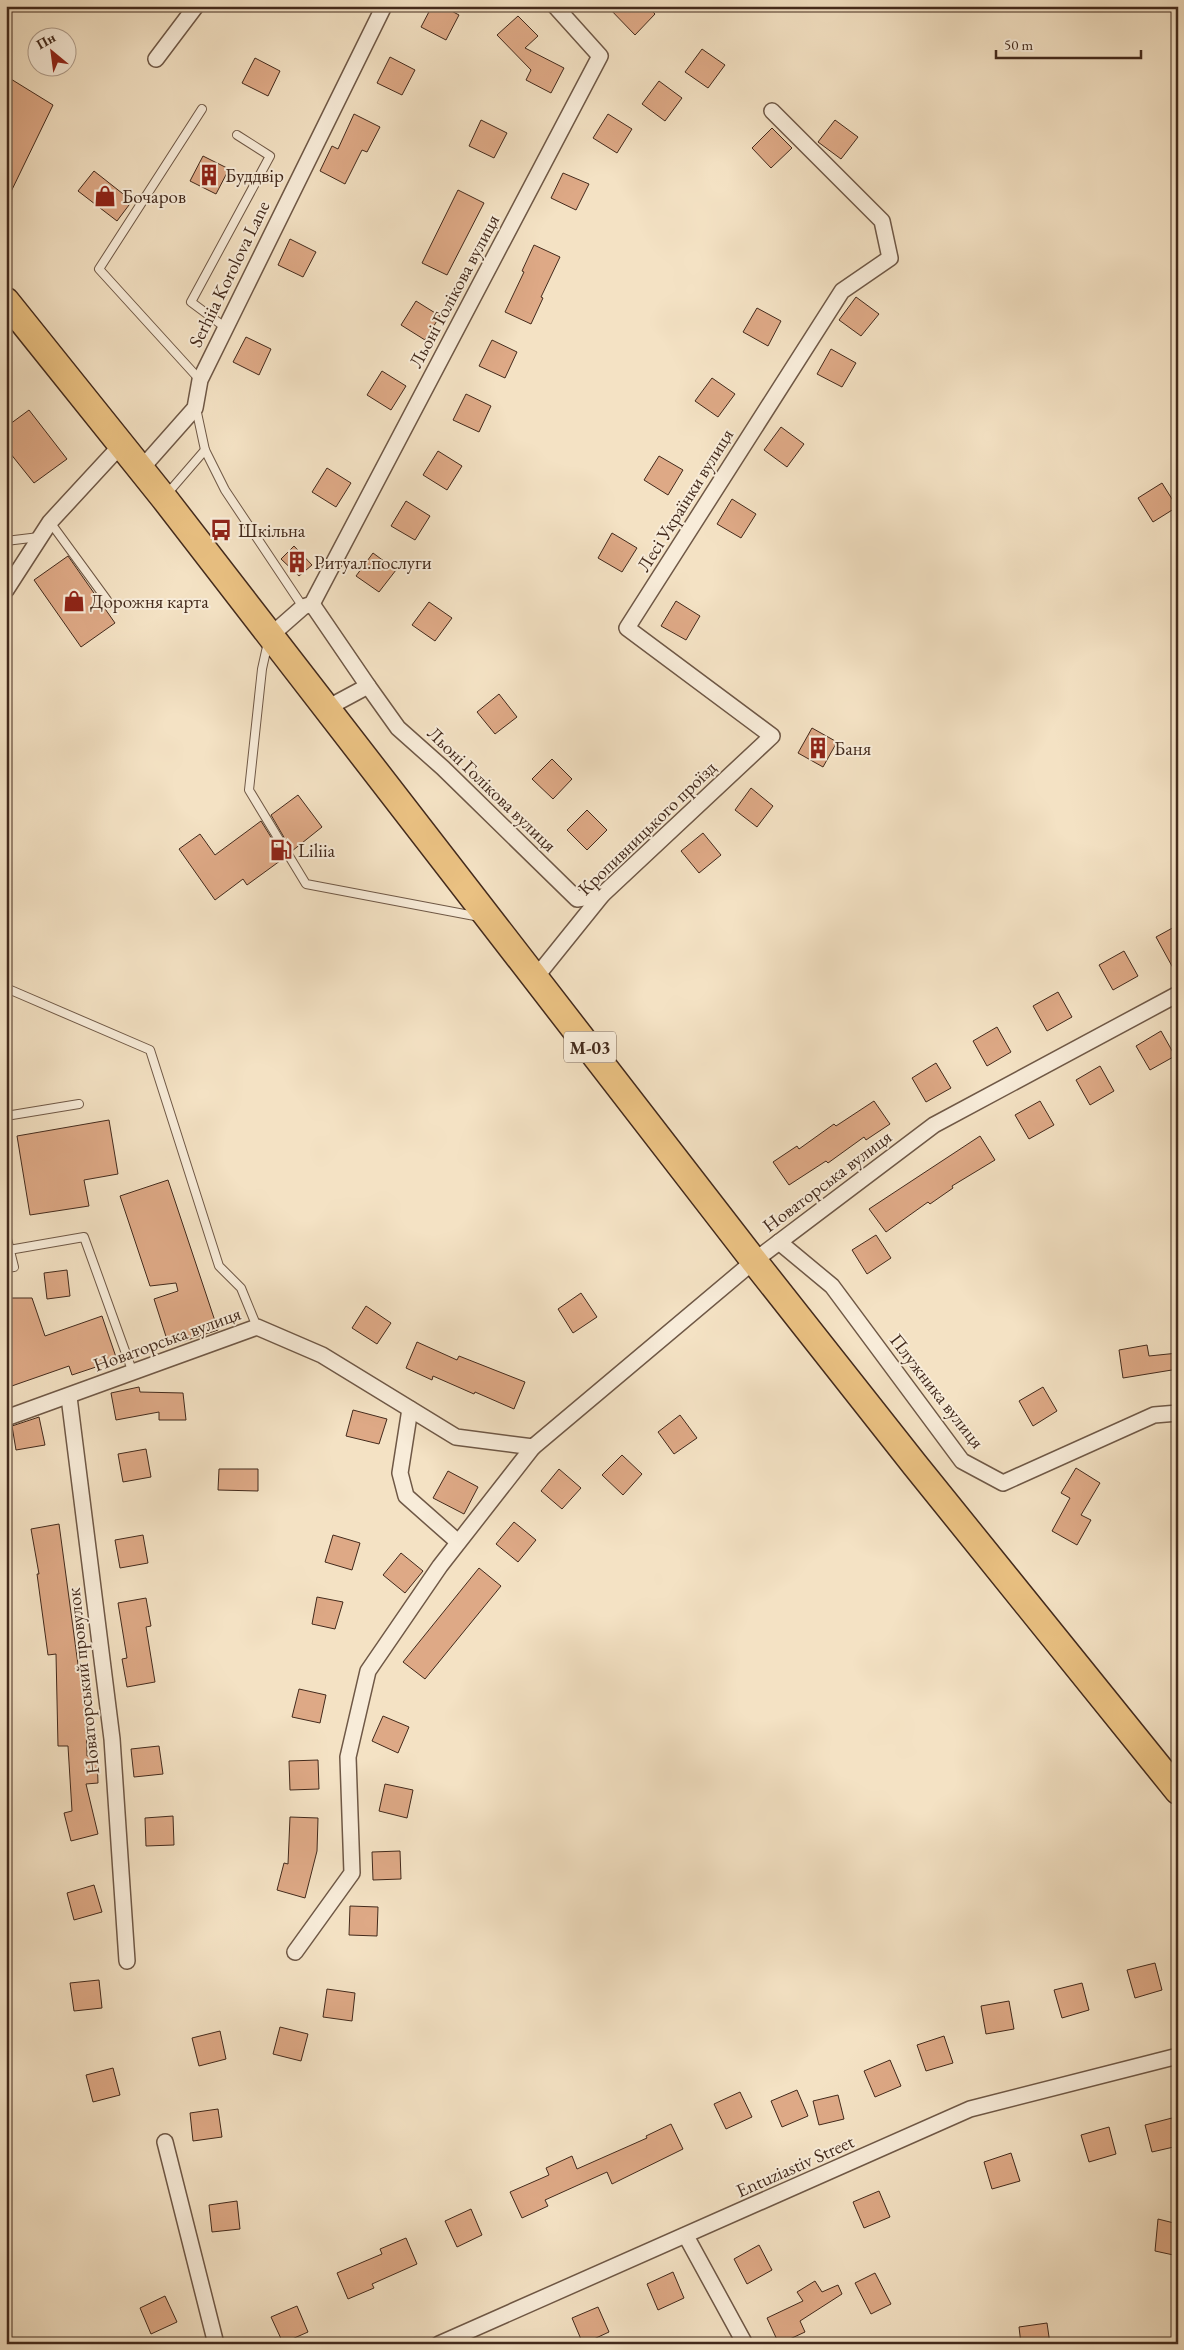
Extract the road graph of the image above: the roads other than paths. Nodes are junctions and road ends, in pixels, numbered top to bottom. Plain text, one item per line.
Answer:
1 (196, 6) edge
2 (384, 6) edge
3 (554, 6) edge
4 (156, 59) dead end
5 (202, 109) dead end
6 (772, 111) dead end
7 (237, 135) dead end
8 (6, 301) edge
9 (226, 328) junction
10 (200, 380) junction
11 (196, 408) junction
12 (122, 444) junction
13 (205, 450) junction
14 (141, 469) junction
15 (164, 498) junction
16 (50, 522) junction
17 (41, 537) junction
18 (6, 541) edge
19 (6, 590) edge
20 (107, 600) dead end
21 (308, 606) junction
22 (270, 636) junction
23 (368, 686) junction
24 (327, 708) junction
25 (772, 736) joint
26 (602, 895) junction
27 (491, 919) junction
28 (536, 977) junction
29 (6, 988) edge
30 (1178, 994) edge
31 (78, 1104) dead end
32 (6, 1116) edge
33 (6, 1235) edge
34 (779, 1242) junction
35 (9, 1250) junction
36 (754, 1261) junction
37 (6, 1268) edge
38 (257, 1328) junction
39 (133, 1373) junction
40 (69, 1397) junction
41 (410, 1409) junction
42 (1178, 1413) edge
43 (6, 1418) edge
44 (533, 1447) junction
45 (458, 1542) junction
46 (1178, 1791) edge
47 (295, 1952) dead end
48 (127, 1962) dead end
49 (1178, 2056) edge
50 (165, 2142) dead end
51 (686, 2236) junction
52 (216, 2344) edge
53 (439, 2344) edge
54 (745, 2344) edge

1 - 4 street
2 - 9 street, Serhiia Korolova Lane
3 - 21 street, Льоні Голікова вулиця
5 - 10 lane
6 - 25 street, Лесі Українки вулиця
7 - 9 lane
8 - 12 highway, М-03
9 - 10 street, Serhiia Korolova Lane
10 - 11 street, Serhiia Korolova Lane
11 - 13 lane
11 - 14 street
12 - 14 highway, М-03
12 - 16 street
13 - 15 lane
13 - 21 lane
14 - 15 highway, М-03
15 - 22 highway, М-03
16 - 17 street
16 - 20 lane
17 - 18 lane
17 - 19 street
21 - 22 street, Льоні Голікова вулиця
21 - 23 street, Льоні Голікова вулиця
22 - 24 highway, М-03
22 - 27 lane
23 - 24 street
23 - 26 street, Льоні Голікова вулиця
24 - 27 highway, М-03
25 - 26 street, Кропивницького проїзд
26 - 28 street, Кропивницького проїзд
27 - 28 highway, М-03
28 - 36 highway, М-03
29 - 38 lane
30 - 34 street, Новаторська вулиця
31 - 32 lane
33 - 35 lane
34 - 36 street, Новаторська вулиця
34 - 42 street, Плужника вулиця
35 - 37 lane
35 - 39 lane
36 - 44 street, Новаторська вулиця
36 - 46 highway, М-03
38 - 39 street, Новаторська вулиця
38 - 41 street, Новаторська вулиця
39 - 40 street, Новаторська вулиця
40 - 43 street, Новаторська вулиця
40 - 48 street, Новаторський провулок
41 - 44 street, Новаторська вулиця
41 - 45 street
44 - 45 street, Новаторська вулиця
45 - 47 street, Новаторська вулиця
49 - 51 street, Entuziastiv Street
50 - 52 street
51 - 53 street, Entuziastiv Street
51 - 54 street

